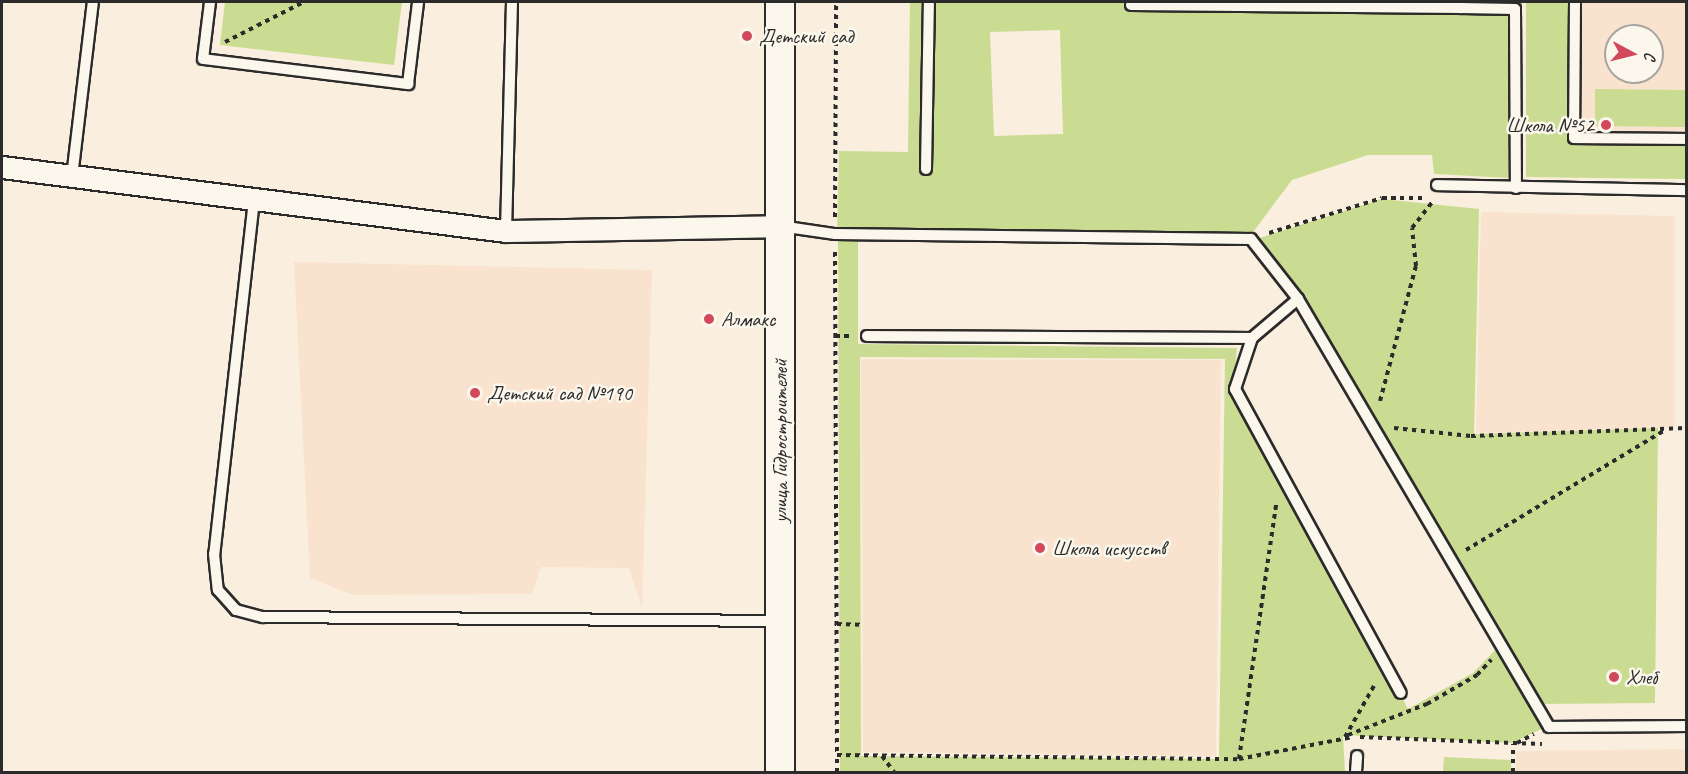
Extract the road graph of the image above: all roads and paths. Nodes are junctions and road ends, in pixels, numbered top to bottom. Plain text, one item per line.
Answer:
1 (93, 2) edge
2 (210, 2) edge
3 (304, 2) edge
4 (418, 2) edge
5 (512, 2) edge
6 (780, 2) edge
7 (836, 2) edge
8 (929, 2) edge
9 (1575, 2) edge
10 (1131, 5) dead end
11 (1459, 5) edge
12 (225, 42) dead end
13 (1686, 139) edge
14 (2, 168) edge
15 (927, 169) dead end
16 (72, 177) junction
17 (1437, 185) dead end
18 (1516, 188) junction
19 (1686, 190) edge
20 (254, 200) junction
21 (780, 226) junction
22 (506, 231) junction
23 (835, 234) junction
24 (1251, 239) junction
25 (1299, 299) junction
26 (867, 336) dead end
27 (1252, 338) junction
28 (1373, 426) junction
29 (1686, 428) edge
30 (1663, 431) junction
31 (1281, 473) junction
32 (1451, 559) junction
33 (780, 621) junction
34 (837, 624) junction
35 (862, 625) dead end
36 (1503, 647) junction
37 (1386, 665) junction
38 (1401, 693) dead end
39 (1686, 726) edge
40 (1345, 737) junction
41 (837, 755) junction
42 (882, 755) junction
43 (1357, 756) joint
44 (1239, 759) junction
45 (780, 772) edge
46 (837, 772) edge
47 (894, 772) edge
48 (1356, 772) edge
49 (1513, 772) edge

1 - 16 lane
2 - 4 lane
3 - 12 path
5 - 22 lane
6 - 21 street, улица Гидростроителей
7 - 23 path
8 - 15 lane
9 - 13 lane
10 - 11 lane
11 - 18 lane
14 - 16 street
16 - 20 street
17 - 18 lane
18 - 19 lane
20 - 22 street
20 - 33 lane
21 - 22 street
21 - 23 lane
21 - 33 street, улица Гидростроителей
23 - 24 lane
23 - 34 path
24 - 25 lane
24 - 28 path
25 - 27 lane
25 - 28 lane
26 - 27 lane
27 - 31 lane
28 - 30 path
28 - 32 lane
29 - 30 path
30 - 32 path
31 - 37 lane
31 - 44 path
32 - 36 lane
33 - 45 street, улица Гидростроителей
34 - 35 path
34 - 41 path
36 - 39 lane
36 - 40 path
37 - 38 lane
37 - 40 path
40 - 43 path
40 - 44 path
40 - 49 path
41 - 42 path
41 - 46 path
42 - 44 path
42 - 47 path
43 - 48 lane

